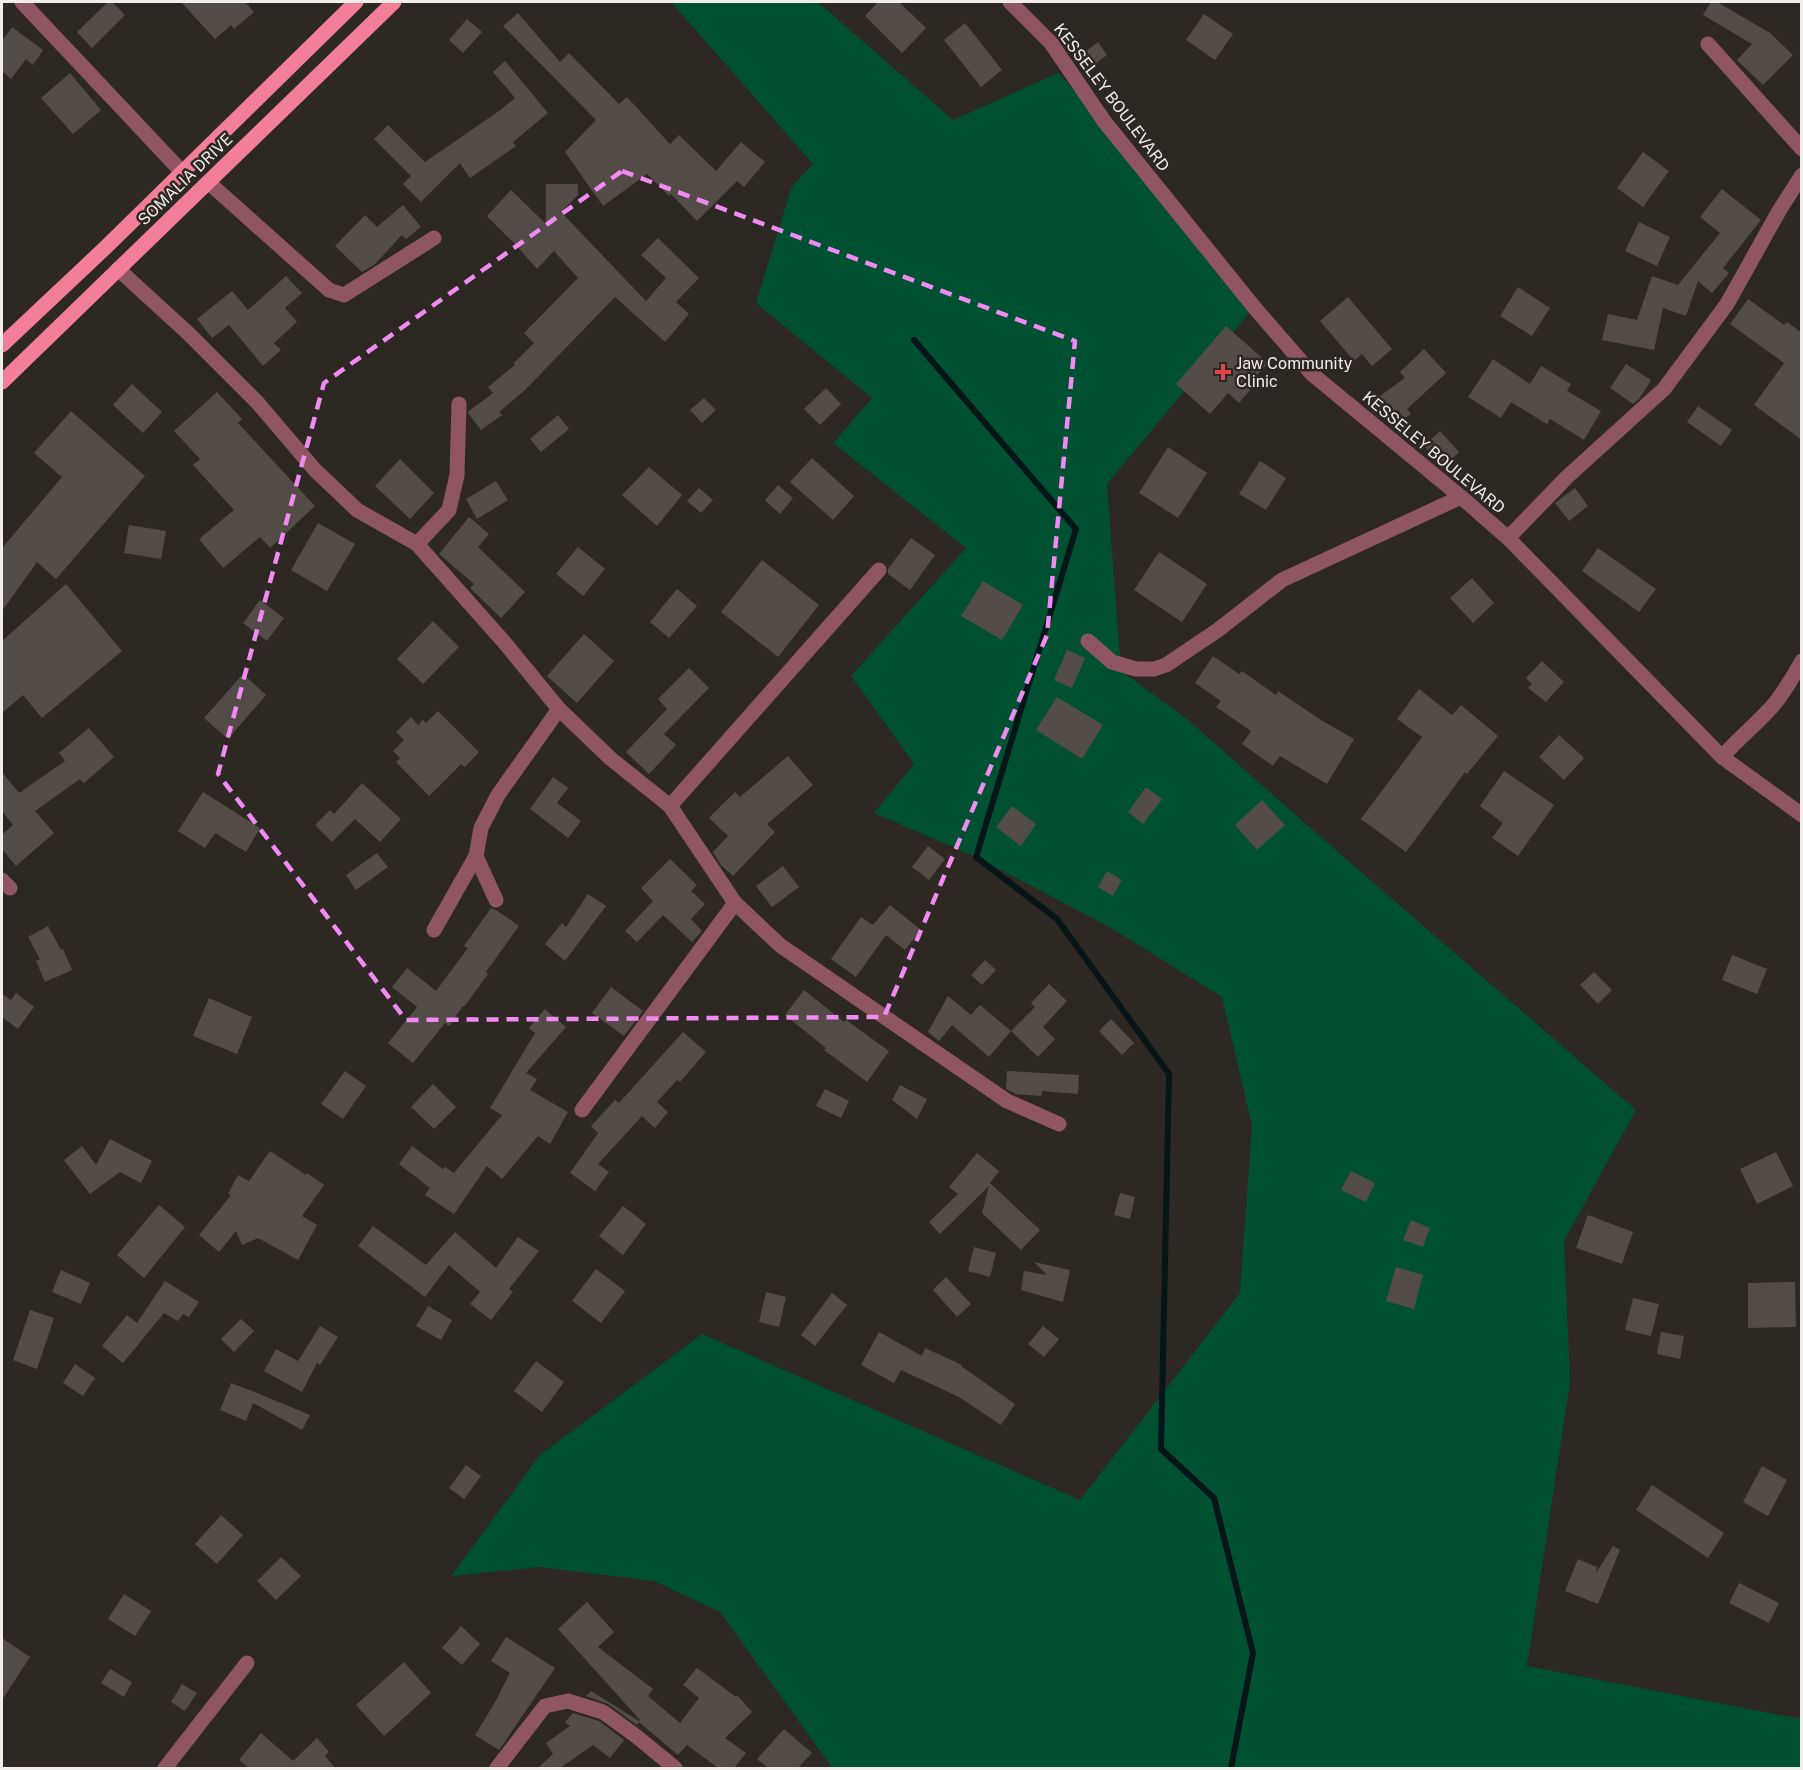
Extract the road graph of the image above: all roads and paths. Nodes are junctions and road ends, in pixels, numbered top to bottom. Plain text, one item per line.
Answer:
1 (22, 2) edge
2 (356, 2) edge
3 (394, 2) edge
4 (1010, 2) edge
5 (1708, 44) dead end
6 (1802, 149) edge
7 (182, 172) junction
8 (1802, 176) edge
9 (208, 182) junction
10 (434, 238) dead end
11 (118, 269) junction
12 (2, 345) edge
13 (2, 382) edge
14 (459, 404) dead end
15 (1461, 497) junction
16 (1508, 538) junction
17 (417, 544) junction
18 (879, 570) dead end
19 (1088, 641) dead end
20 (1802, 661) edge
21 (559, 709) junction
22 (1722, 757) junction
23 (670, 806) junction
24 (1802, 814) edge
25 (476, 856) junction
26 (496, 900) dead end
27 (735, 903) junction
28 (434, 930) dead end
29 (582, 1110) dead end
30 (1059, 1124) dead end
31 (247, 1663) dead end
32 (165, 1768) edge
33 (497, 1768) edge
34 (675, 1768) edge

1 - 7 street
2 - 7 main road, SOMALIA DRIVE
3 - 9 main road, SOMALIA DRIVE
4 - 15 street, KESSELEY BOULEVARD
5 - 6 street
7 - 12 main road, SOMALIA DRIVE
8 - 16 street
9 - 10 street
9 - 11 main road, SOMALIA DRIVE
11 - 13 main road, SOMALIA DRIVE
11 - 17 street
14 - 17 street
15 - 16 street, KESSELEY BOULEVARD
15 - 19 street
16 - 22 street, KESSELEY BOULEVARD
17 - 21 street
18 - 23 street
20 - 22 street
21 - 23 street
21 - 25 street
22 - 24 street, KESSELEY BOULEVARD
23 - 27 street
25 - 26 street
25 - 28 street
27 - 29 street
27 - 30 street
31 - 32 street
33 - 34 street

